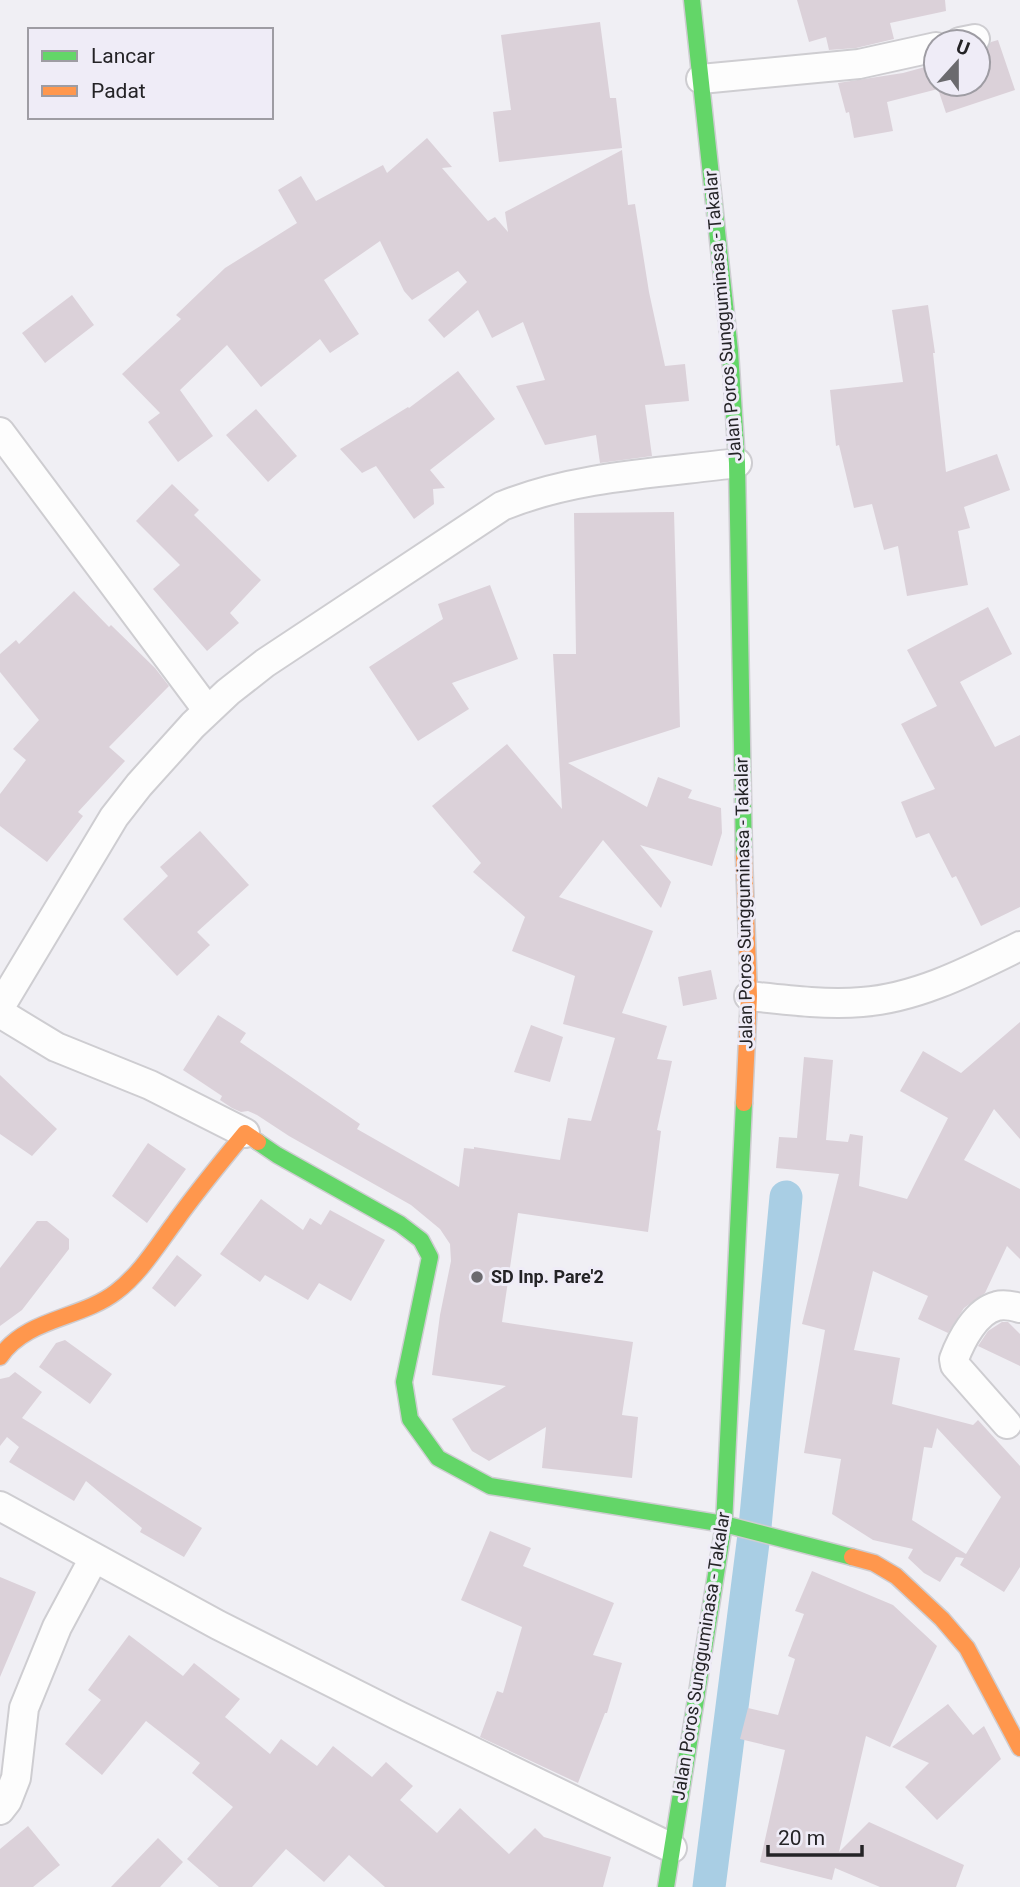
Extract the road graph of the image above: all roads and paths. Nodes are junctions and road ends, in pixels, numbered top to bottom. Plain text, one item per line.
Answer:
1 (692, 0) edge
2 (922, 50) edge
3 (701, 79) junction
4 (0, 432) edge
5 (737, 463) junction
6 (208, 711) junction
7 (1020, 946) edge
8 (749, 996) junction
9 (0, 1007) edge
10 (0, 1013) edge
11 (245, 1133) junction
12 (1020, 1308) edge
13 (0, 1357) edge
14 (1007, 1424) dead end
15 (0, 1506) edge
16 (724, 1524) junction
17 (94, 1558) junction
18 (1020, 1748) edge
19 (0, 1810) edge
20 (672, 1848) junction
21 (666, 1887) edge

1 - 3 main road, Jalan Poros Sungguminasa - Takalar
2 - 3 street
3 - 5 main road, Jalan Poros Sungguminasa - Takalar
4 - 6 street
5 - 6 street
5 - 8 main road, Jalan Poros Sungguminasa - Takalar
6 - 9 street
7 - 8 street
8 - 16 main road, Jalan Poros Sungguminasa - Takalar
10 - 11 street
11 - 13 main road
11 - 16 main road
12 - 14 street
15 - 17 street
16 - 18 main road
16 - 20 main road, Jalan Poros Sungguminasa - Takalar
17 - 19 street
17 - 20 street
20 - 21 main road, Jalan Poros Sungguminasa - Takalar

